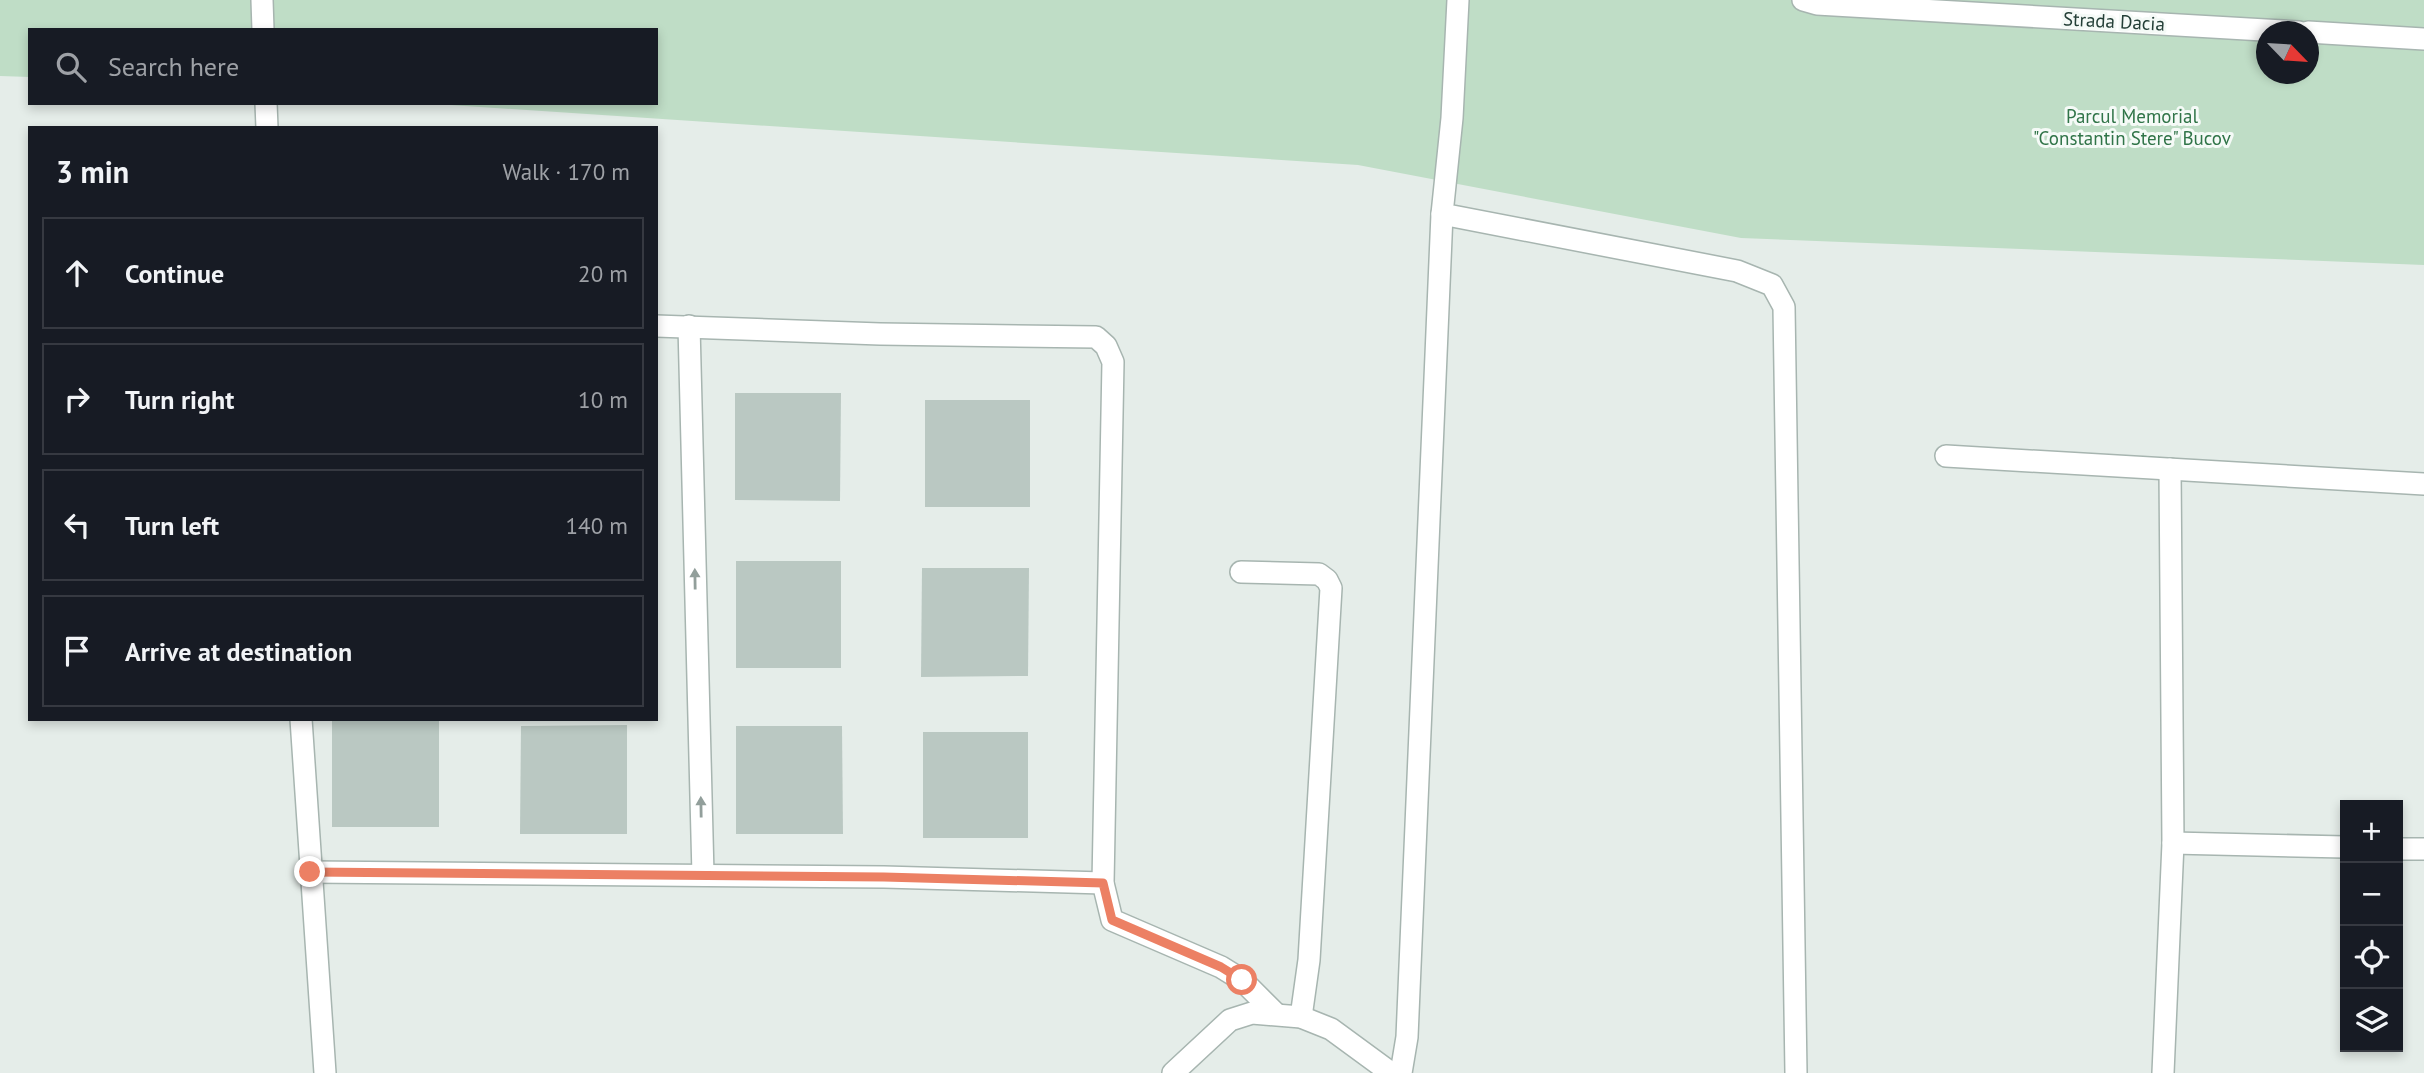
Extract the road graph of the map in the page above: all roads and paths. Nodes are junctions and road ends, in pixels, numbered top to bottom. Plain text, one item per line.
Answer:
1 (262, 0) edge
2 (1458, 0) edge
3 (1803, 0) edge
4 (263, 28) edge
5 (2256, 30) edge
6 (2319, 33) edge
7 (2424, 38) edge
8 (266, 105) edge
9 (267, 126) edge
10 (1442, 214) junction
11 (658, 326) edge
12 (689, 326) junction
13 (1946, 456) dead end
14 (2170, 469) junction
15 (2424, 484) edge
16 (1241, 572) dead end
17 (300, 721) edge
18 (2173, 843) junction
19 (2340, 847) edge
20 (2403, 849) edge
21 (2424, 849) edge
22 (310, 872) junction
23 (702, 875) junction
24 (1103, 883) junction
25 (1275, 1013) junction
26 (1301, 1017) junction
27 (325, 1073) edge
28 (1173, 1073) edge
29 (1391, 1073) edge
30 (1401, 1073) edge
31 (1796, 1073) edge
32 (2164, 1073) edge

1 - 4 street
2 - 10 street
3 - 5 street, Strada Dacia
6 - 7 street
8 - 9 street
10 - 30 street
10 - 31 street
11 - 12 street
23 -> 12 street
12 - 24 street
13 - 14 street
14 - 15 street
14 - 18 street
16 - 26 street
17 - 22 street
18 - 19 street
18 - 32 street
20 - 21 street
22 - 23 street
22 - 27 street
23 - 24 street
24 - 25 street
25 - 26 street
25 - 28 street
26 - 29 street

